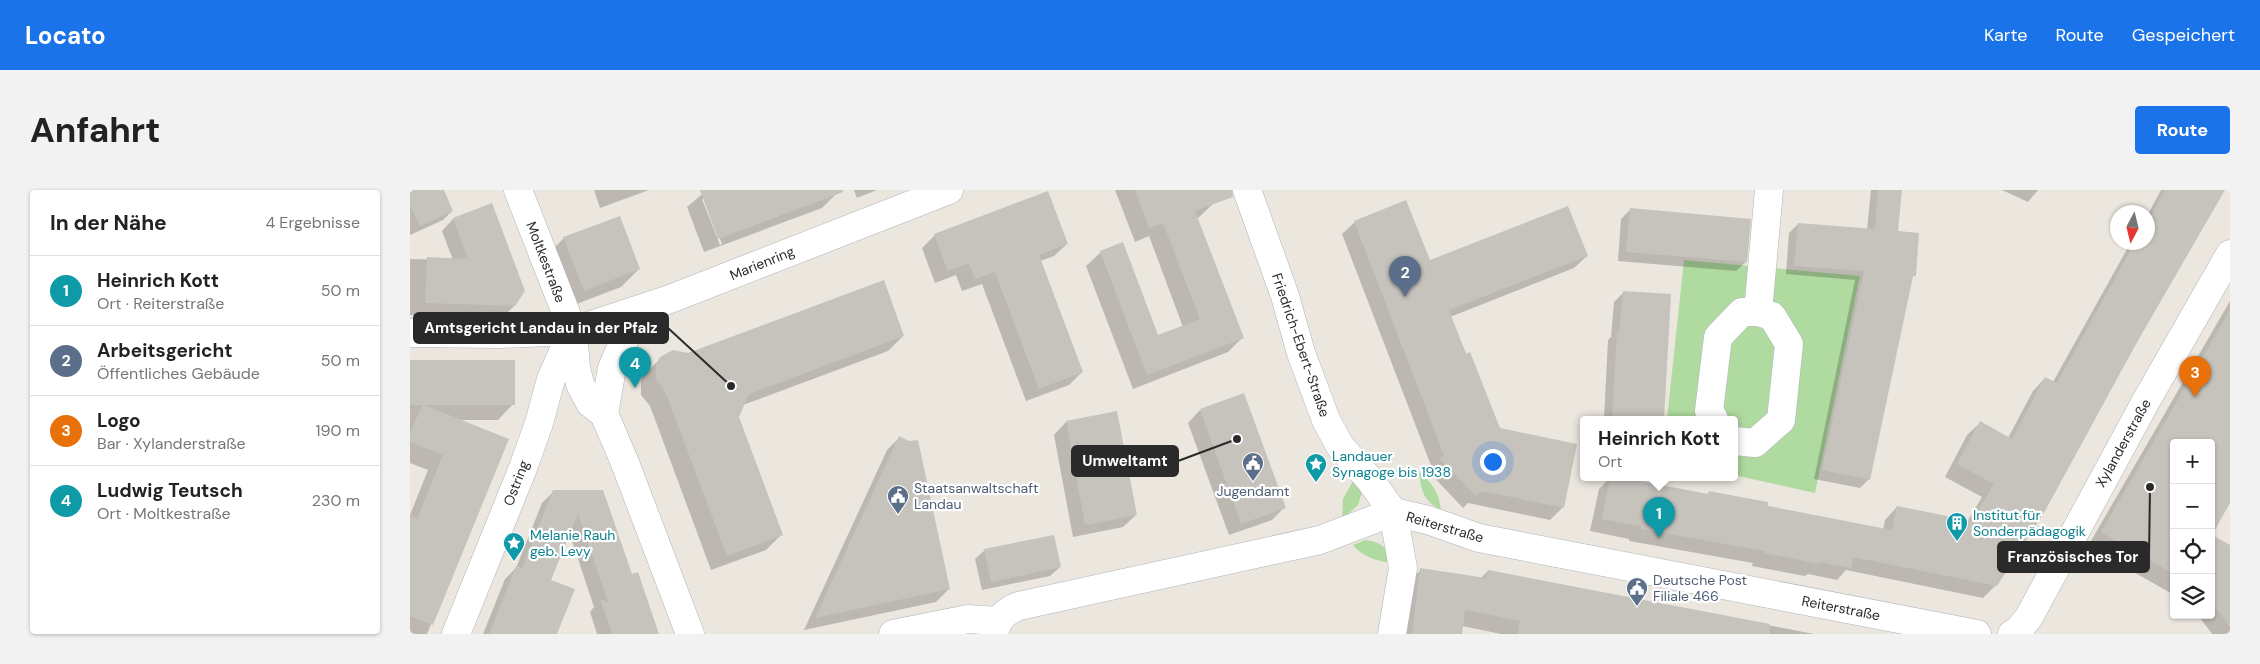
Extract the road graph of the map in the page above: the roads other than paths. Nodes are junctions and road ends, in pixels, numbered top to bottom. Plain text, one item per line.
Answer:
1 (518, 190) edge
2 (950, 190) edge
3 (1247, 190) edge
4 (1769, 190) edge
5 (2230, 254) edge
6 (638, 310) junction
7 (1758, 312) junction
8 (573, 331) junction
9 (410, 333) edge
10 (604, 414) junction
11 (1712, 416) edge
12 (1738, 441) edge
13 (1393, 512) junction
14 (996, 628) edge
15 (2016, 633) edge
16 (456, 634) edge
17 (690, 634) edge
18 (893, 634) edge
19 (1392, 634) edge
20 (1977, 634) edge

1 - 8 street, Moltkestraße
2 - 6 street, Marienring
3 - 13 street, Friedrich-Ebert-Straße
4 - 7 street
5 - 15 street, Xylanderstraße
6 - 8 street, Marienring
6 - 10 street
7 - 11 street
7 - 12 street
8 - 9 street, Marienring
8 - 10 street, Moltkestraße
8 - 16 street, Ostring
10 - 17 street, Moltkestraße
13 - 14 street, Reiterstraße
13 - 19 street
13 - 20 street, Reiterstraße
14 - 18 street, Reiterstraße

